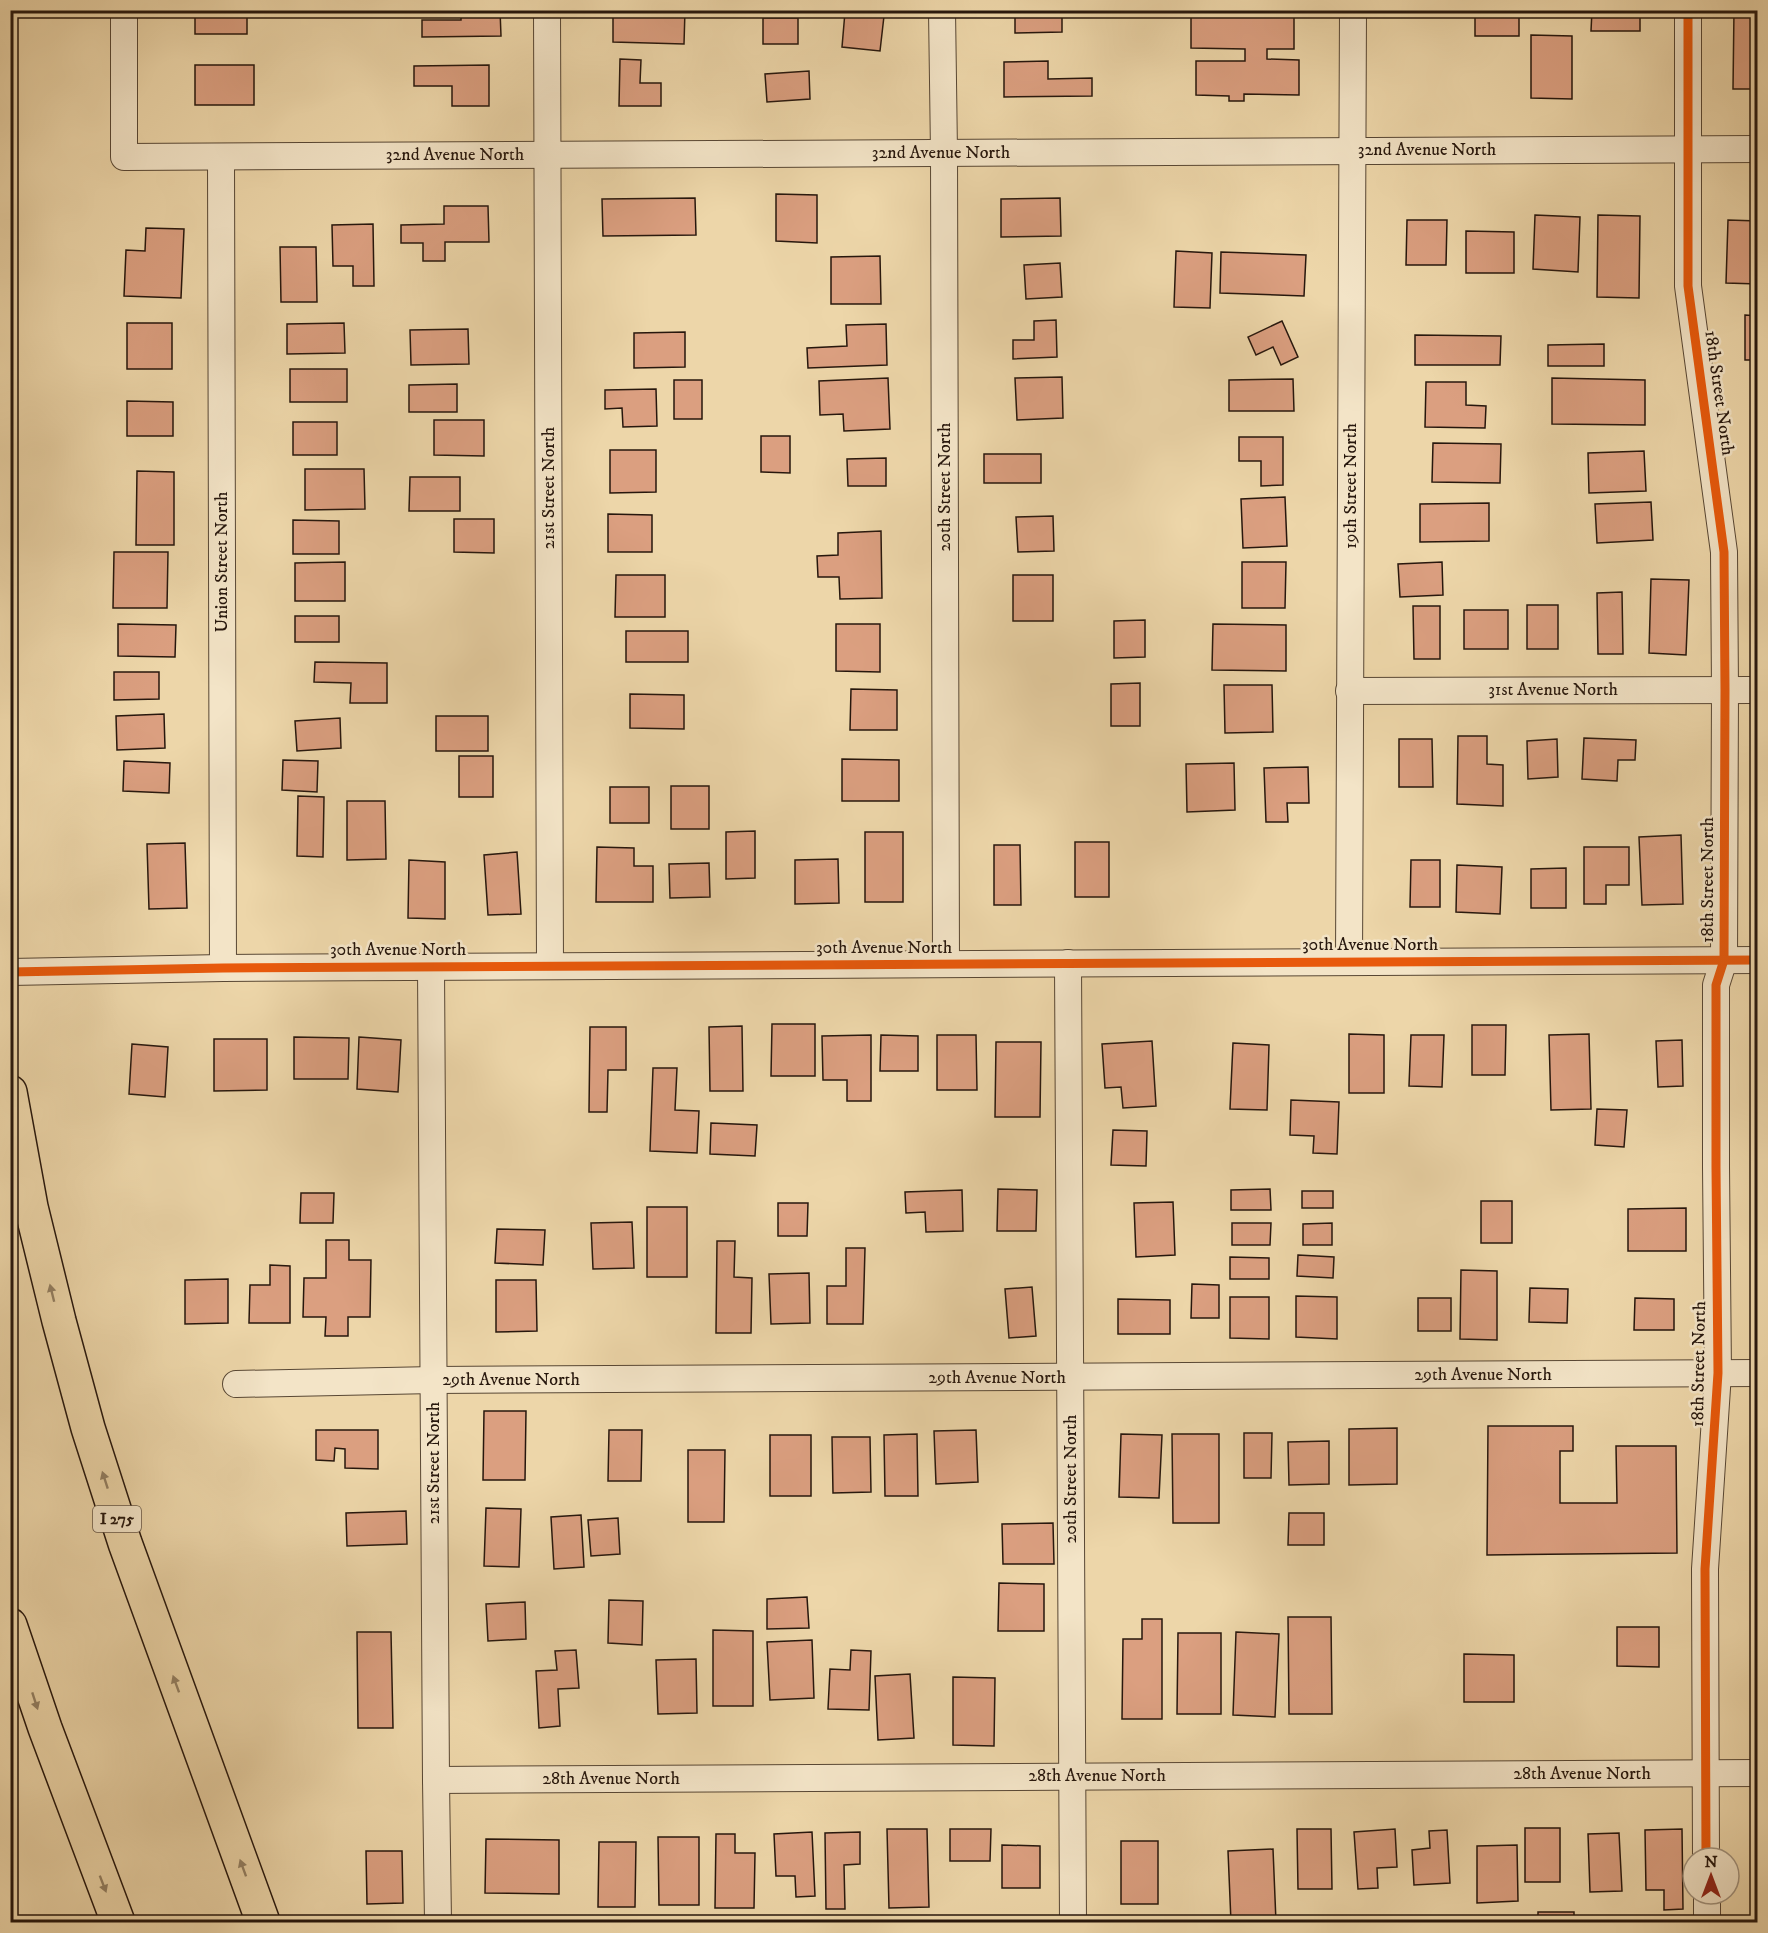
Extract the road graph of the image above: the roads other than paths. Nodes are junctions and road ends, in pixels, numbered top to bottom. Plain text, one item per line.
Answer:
1 (124, 10) edge
2 (547, 10) edge
3 (942, 10) edge
4 (1353, 10) edge
5 (1688, 10) edge
6 (1687, 149) junction
7 (1758, 149) edge
8 (1353, 151) junction
9 (944, 153) junction
10 (549, 155) junction
11 (221, 157) junction
12 (1725, 690) junction
13 (1758, 690) edge
14 (1349, 691) junction
15 (1724, 960) junction
16 (1758, 960) edge
17 (1349, 962) junction
18 (1068, 963) junction
19 (946, 964) junction
20 (550, 966) junction
21 (431, 967) junction
22 (223, 968) junction
23 (10, 972) edge
24 (11, 1097) edge
25 (1718, 1373) junction
26 (1758, 1373) edge
27 (1071, 1377) junction
28 (434, 1380) junction
29 (236, 1384) dead end
30 (10, 1625) edge
31 (1706, 1773) junction
32 (1758, 1773) edge
33 (1073, 1776) junction
34 (435, 1780) junction
35 (1706, 1846) edge
36 (1707, 1906) edge
37 (118, 1923) edge
38 (263, 1923) edge
39 (438, 1923) edge
40 (1073, 1923) edge
41 (1707, 1923) edge

1 - 11 street, 32nd Avenue North
2 - 10 street, 21st Street North
3 - 9 street, 20th Street North
4 - 8 street, 19th Street North
5 - 6 street, 18th Street North
6 - 7 street, 32nd Avenue North
6 - 8 street, 32nd Avenue North
6 - 12 street, 18th Street North
8 - 9 street, 32nd Avenue North
8 - 14 street, 19th Street North
9 - 10 street, 32nd Avenue North
9 - 19 street, 20th Street North
10 - 11 street, 32nd Avenue North
10 - 20 street, 21st Street North
11 - 22 street, Union Street North
12 - 13 street, 31st Avenue North
12 - 14 street, 31st Avenue North
12 - 15 street, 18th Street North
14 - 17 street, 19th Street North
15 - 16 street, 30th Avenue North
15 - 17 street, 30th Avenue North
15 - 25 street, 18th Street North
17 - 18 street, 30th Avenue North
18 - 19 street, 30th Avenue North
18 - 27 street, 20th Street North
19 - 20 street, 30th Avenue North
20 - 21 street, 30th Avenue North
21 - 22 street, 30th Avenue North
21 - 28 street, 21st Street North
22 - 23 street, 30th Avenue North
38 -> 24 highway, I 275
25 - 26 street, 29th Avenue North
25 - 27 street, 29th Avenue North
25 - 31 street, 18th Street North
27 - 28 street, 29th Avenue North
27 - 33 street, 20th Street North
28 - 29 street, 29th Avenue North
28 - 34 street, 21st Street North
30 -> 37 highway
31 - 32 street, 28th Avenue North
31 - 33 street, 28th Avenue North
31 - 35 street, 18th Street North
33 - 34 street, 28th Avenue North
33 - 40 street, 20th Street North
34 - 39 street, 21st Street North
36 - 41 street

